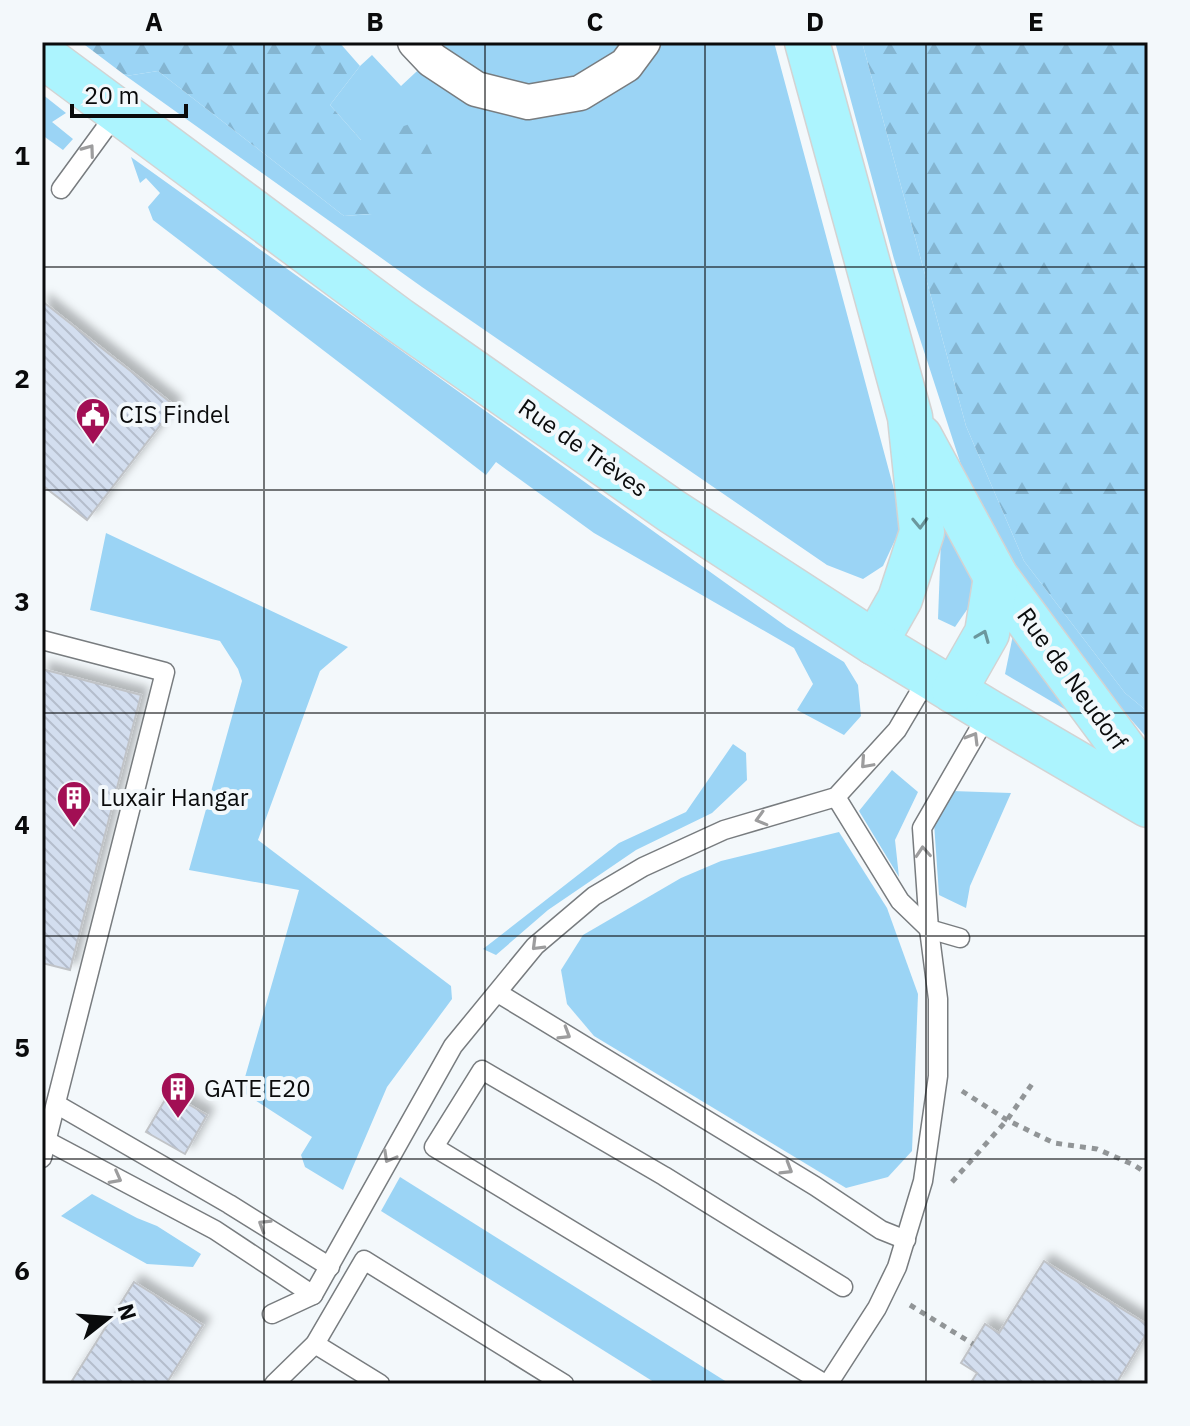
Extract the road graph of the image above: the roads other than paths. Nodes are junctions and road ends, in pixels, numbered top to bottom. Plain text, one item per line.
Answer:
1 (415, 42) edge
2 (643, 42) edge
3 (807, 42) edge
4 (42, 55) edge
5 (118, 111) junction
6 (61, 189) dead end
7 (910, 417) junction
8 (996, 577) junction
9 (42, 640) edge
10 (875, 643) junction
11 (957, 693) junction
12 (1148, 782) edge
13 (836, 797) junction
14 (1148, 805) edge
15 (929, 929) junction
16 (960, 938) dead end
17 (498, 993) junction
18 (56, 1104) junction
19 (44, 1150) edge
20 (906, 1240) junction
21 (330, 1267) junction
22 (843, 1287) dead end
23 (313, 1295) junction
24 (272, 1314) dead end
25 (315, 1344) junction
26 (274, 1384) edge
27 (380, 1384) edge
28 (564, 1384) edge
29 (826, 1384) edge

1 - 2 street
3 - 7 main road
4 - 5 main road, Rue de Trèves
6 -> 5 lane
5 - 10 main road, Rue de Trèves
7 - 8 main road, Rue de Neudorf
7 -> 10 main road
11 -> 8 main road, Rue de Neudorf
8 - 12 main road, Rue de Neudorf
9 - 18 lane
10 - 11 main road, Rue de Trèves
11 -> 13 lane
11 - 14 main road, Rue de Trèves
15 -> 11 lane
13 - 15 lane
13 -> 17 lane
15 - 16 lane
15 - 20 lane
17 -> 20 lane
17 -> 21 lane
18 - 19 lane
21 -> 18 lane
19 -> 23 lane
20 - 29 lane
21 - 23 lane
22 - 29 lane
23 - 24 lane
25 - 26 lane
25 - 27 lane
25 - 28 lane

